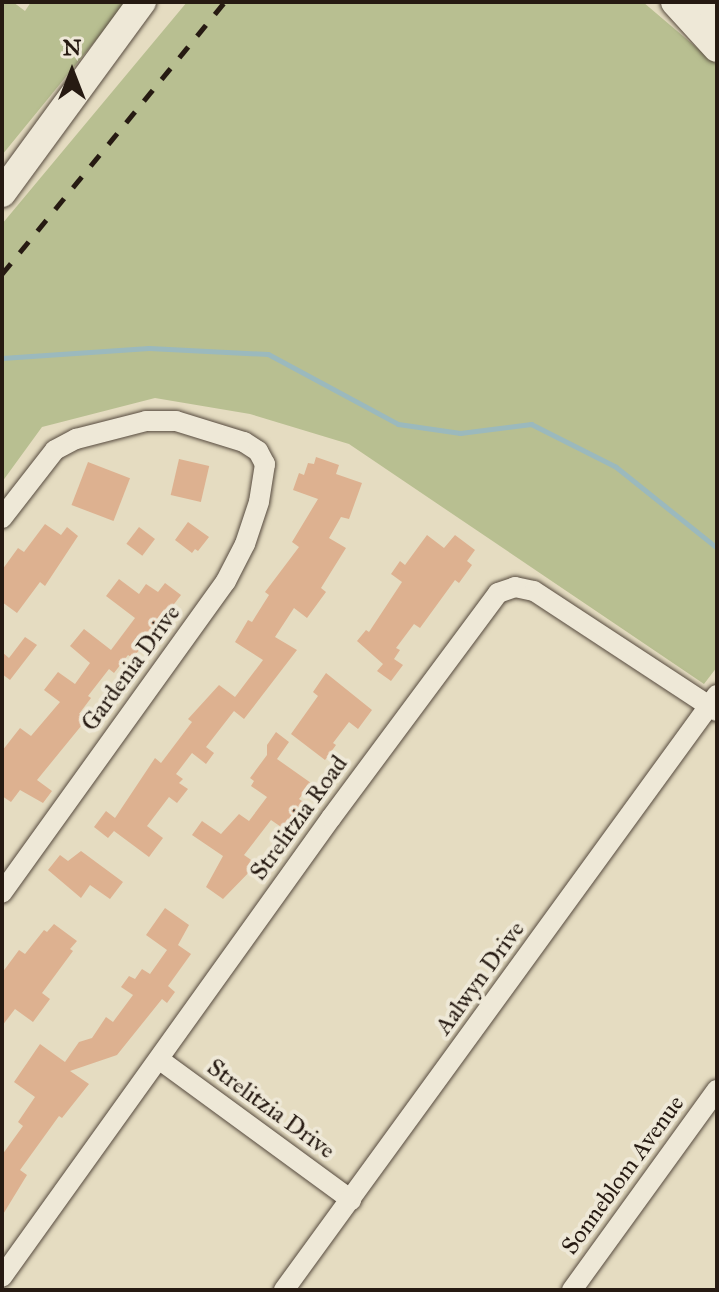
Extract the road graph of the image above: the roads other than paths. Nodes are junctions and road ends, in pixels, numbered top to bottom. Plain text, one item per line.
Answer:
1 (142, 2) edge
2 (159, 2) edge
3 (675, 2) edge
4 (708, 2) edge
5 (717, 13) edge
6 (717, 48) edge
7 (30, 156) junction
8 (2, 193) edge
9 (2, 518) edge
10 (714, 704) edge
11 (2, 893) edge
12 (160, 1060) junction
13 (717, 1090) edge
14 (351, 1200) junction
15 (2, 1277) edge
16 (284, 1290) edge
17 (572, 1290) edge

1 - 7 main road
2 - 7 main road
3 - 6 main road
4 - 5 main road
7 - 8 main road
9 - 11 street, Gardenia Drive
10 - 12 street, Strelitzia Road
10 - 14 street, Aalwyn Drive
12 - 14 street, Strelitzia Drive
12 - 15 street, Strelitzia Road
13 - 17 street, Sonneblom Avenue
14 - 16 street, Aalwyn Drive

